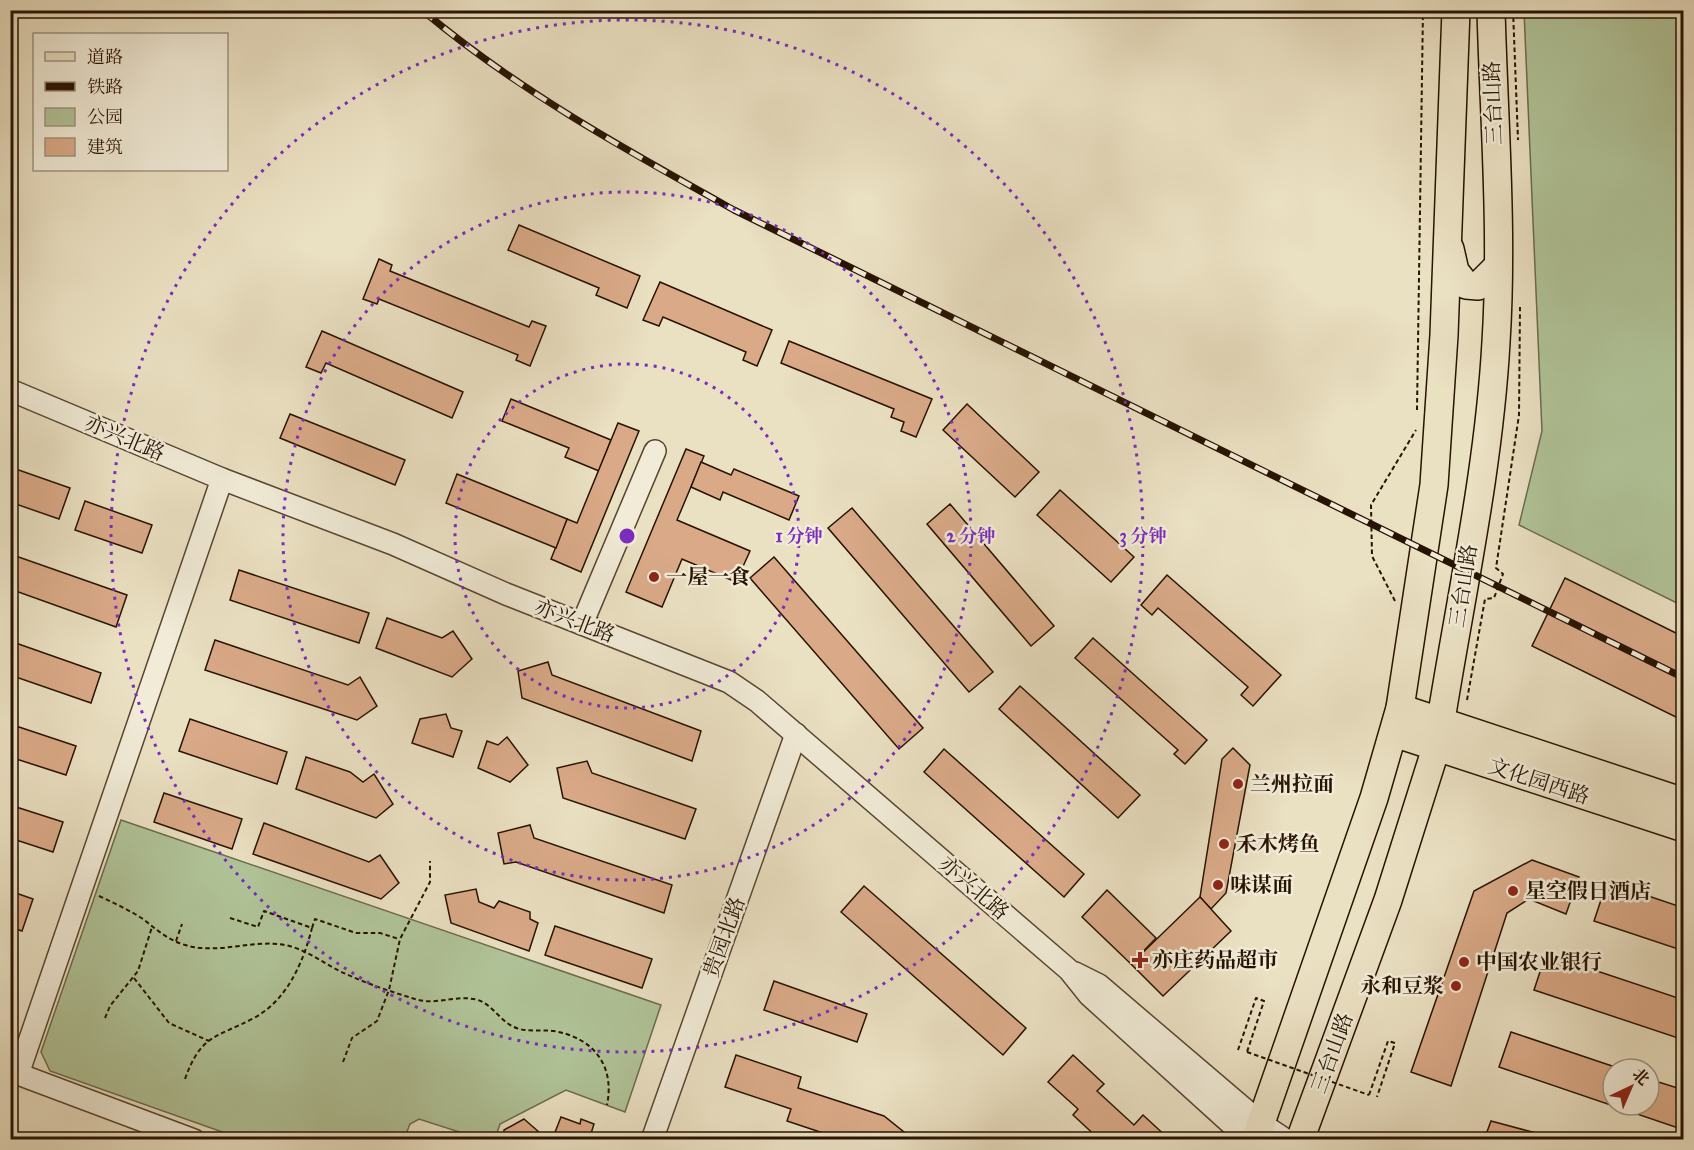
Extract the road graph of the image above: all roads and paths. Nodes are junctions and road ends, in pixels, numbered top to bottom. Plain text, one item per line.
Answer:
1 (1423, 10) edge
2 (1456, 10) edge
3 (1491, 10) edge
4 (1513, 10) edge
5 (1518, 107) dead end
6 (1446, 236) junction
7 (1498, 266) junction
8 (10, 390) edge
9 (1417, 418) dead end
10 (1417, 428) dead end
11 (655, 451) dead end
12 (222, 479) junction
13 (1397, 606) dead end
14 (582, 624) junction
15 (1397, 720) junction
16 (1441, 720) junction
17 (796, 734) junction
18 (1436, 747) junction
19 (1683, 802) edge
20 (1683, 828) edge
21 (430, 861) dead end
22 (95, 894) dead end
23 (230, 918) dead end
24 (182, 924) dead end
25 (152, 927) junction
26 (312, 928) junction
27 (400, 939) junction
28 (176, 941) junction
29 (306, 952) junction
30 (134, 978) junction
31 (388, 990) junction
32 (105, 1018) dead end
33 (209, 1041) junction
34 (1238, 1050) dead end
35 (343, 1062) dead end
36 (14, 1075) edge
37 (186, 1079) dead end
38 (1377, 1097) dead end
39 (608, 1106) dead end
40 (1255, 1134) edge
41 (194, 1140) edge
42 (652, 1140) edge
43 (1286, 1140) edge
44 (1300, 1140) edge

1 - 9 path
2 - 6 main road, 三台山路
3 - 7 main road, 三台山路
4 - 5 path
6 - 7 main road
6 - 15 main road, 三台山路
7 - 16 main road, 三台山路
8 - 12 street, 亦兴北路
10 - 13 path
11 - 14 street
12 - 14 street, 亦兴北路
12 - 36 street
14 - 17 street, 亦兴北路
15 - 16 main road, 文化园西路
15 - 18 main road, 文化园西路
15 - 40 main road, 三台山路
16 - 18 main road, 三台山路
16 - 19 main road, 文化园西路
17 - 40 street, 亦兴北路
17 - 42 street, 贵园北路
18 - 20 main road, 文化园西路
18 - 44 main road, 三台山路
21 - 27 path
22 - 25 path
23 - 26 path
24 - 28 path
25 - 28 path
25 - 30 path
26 - 27 path
26 - 29 path
27 - 31 path
28 - 29 path
29 - 31 path
29 - 33 path
30 - 32 path
30 - 33 path
31 - 35 path
31 - 39 path
33 - 37 path
34 - 38 path, bridge
36 - 41 street
40 - 43 street, 亦兴北路

